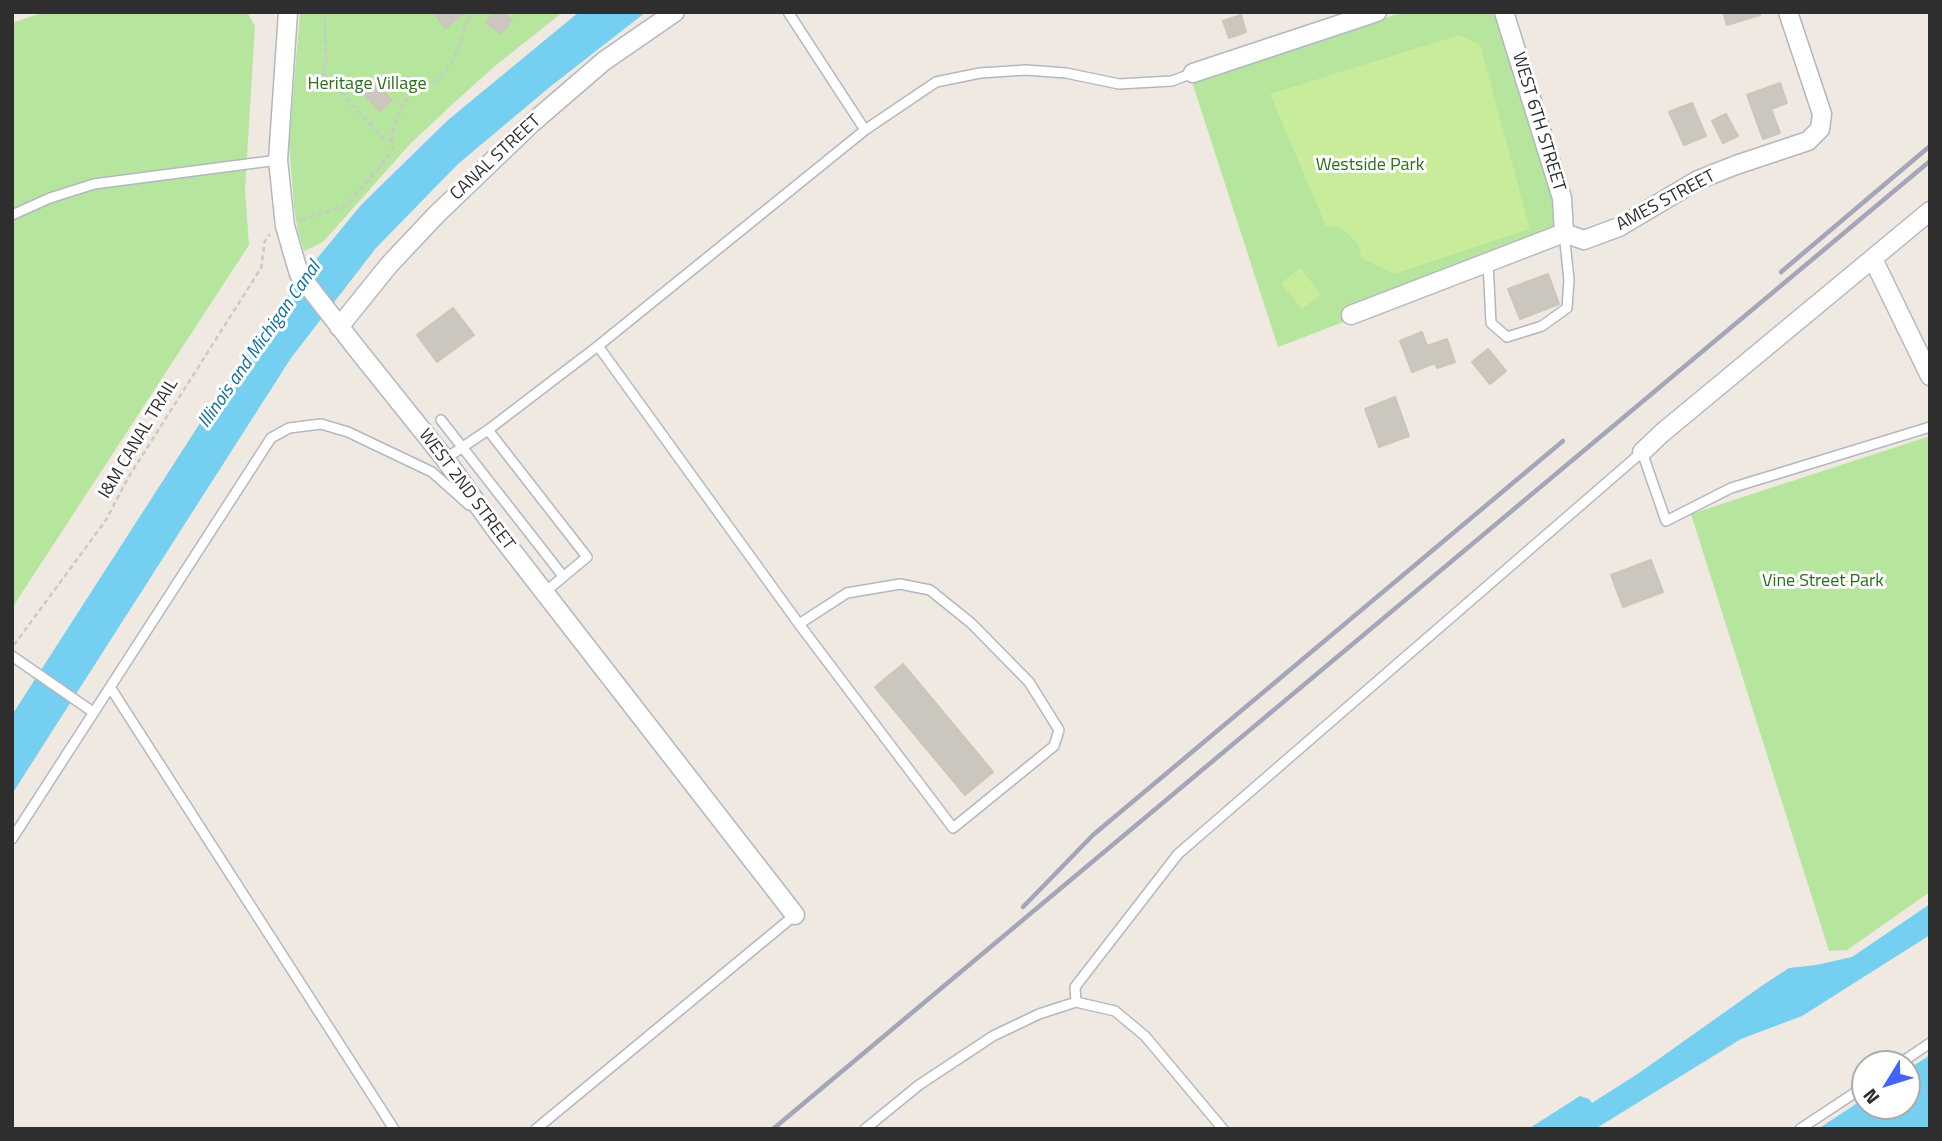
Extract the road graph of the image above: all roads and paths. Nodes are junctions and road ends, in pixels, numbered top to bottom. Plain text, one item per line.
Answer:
1 (288, 12) edge
2 (325, 12) edge
3 (470, 12) edge
4 (475, 12) edge
5 (675, 12) edge
6 (788, 12) edge
7 (1377, 12) edge
8 (1504, 12) edge
9 (1788, 12) edge
10 (467, 22) junction
11 (1193, 73) joint
12 (865, 130) junction
13 (391, 142) junction
14 (278, 160) junction
15 (1930, 211) edge
16 (12, 215) edge
17 (303, 219) dead end
18 (1564, 233) junction
19 (270, 234) dead end
20 (1873, 259) junction
21 (1488, 262) junction
22 (1351, 315) dead end
23 (339, 327) junction
24 (598, 346) junction
25 (1930, 376) edge
26 (441, 421) dead end
27 (1930, 427) edge
28 (488, 430) junction
29 (462, 448) junction
30 (1642, 452) junction
31 (445, 459) junction
32 (496, 530) junction
33 (563, 576) junction
34 (544, 592) junction
35 (799, 624) junction
36 (12, 647) edge
37 (12, 656) edge
38 (110, 687) junction
39 (93, 712) junction
40 (12, 839) edge
41 (795, 915) joint
42 (1076, 1002) junction
43 (1851, 1095) edge
44 (394, 1129) edge
45 (536, 1129) edge
46 (864, 1129) edge
47 (1223, 1129) edge
48 (1800, 1129) edge

1 - 14 street, WEST 2ND STREET
2 - 13 path
3 - 10 path
4 - 10 path
5 - 23 street, CANAL STREET
6 - 12 lane
7 - 11 street
8 - 18 street, WEST 6TH STREET
9 - 18 street, AMES STREET
10 - 13 path
11 - 12 lane
12 - 24 lane
13 - 17 path
14 - 16 lane
14 - 23 street, WEST 2ND STREET
15 - 20 street
18 - 21 street, AMES STREET
18 - 21 lane
19 - 36 path, I&M CANAL TRAIL
20 - 25 street
20 - 30 street
21 - 22 street, AMES STREET
23 - 31 street, WEST 2ND STREET
24 - 28 lane
24 - 35 lane
26 - 29 lane
27 - 30 lane
28 - 29 lane
28 - 33 lane
29 - 31 lane
29 - 33 lane
30 - 42 lane
31 - 32 street, WEST 2ND STREET
32 - 34 street, WEST 2ND STREET
32 - 38 lane
33 - 34 lane
34 - 41 street, WEST 2ND STREET
35 - 35 lane
37 - 39 lane
38 - 39 lane
38 - 44 lane
39 - 40 lane
41 - 45 lane
42 - 46 lane
42 - 47 lane
43 - 48 lane

